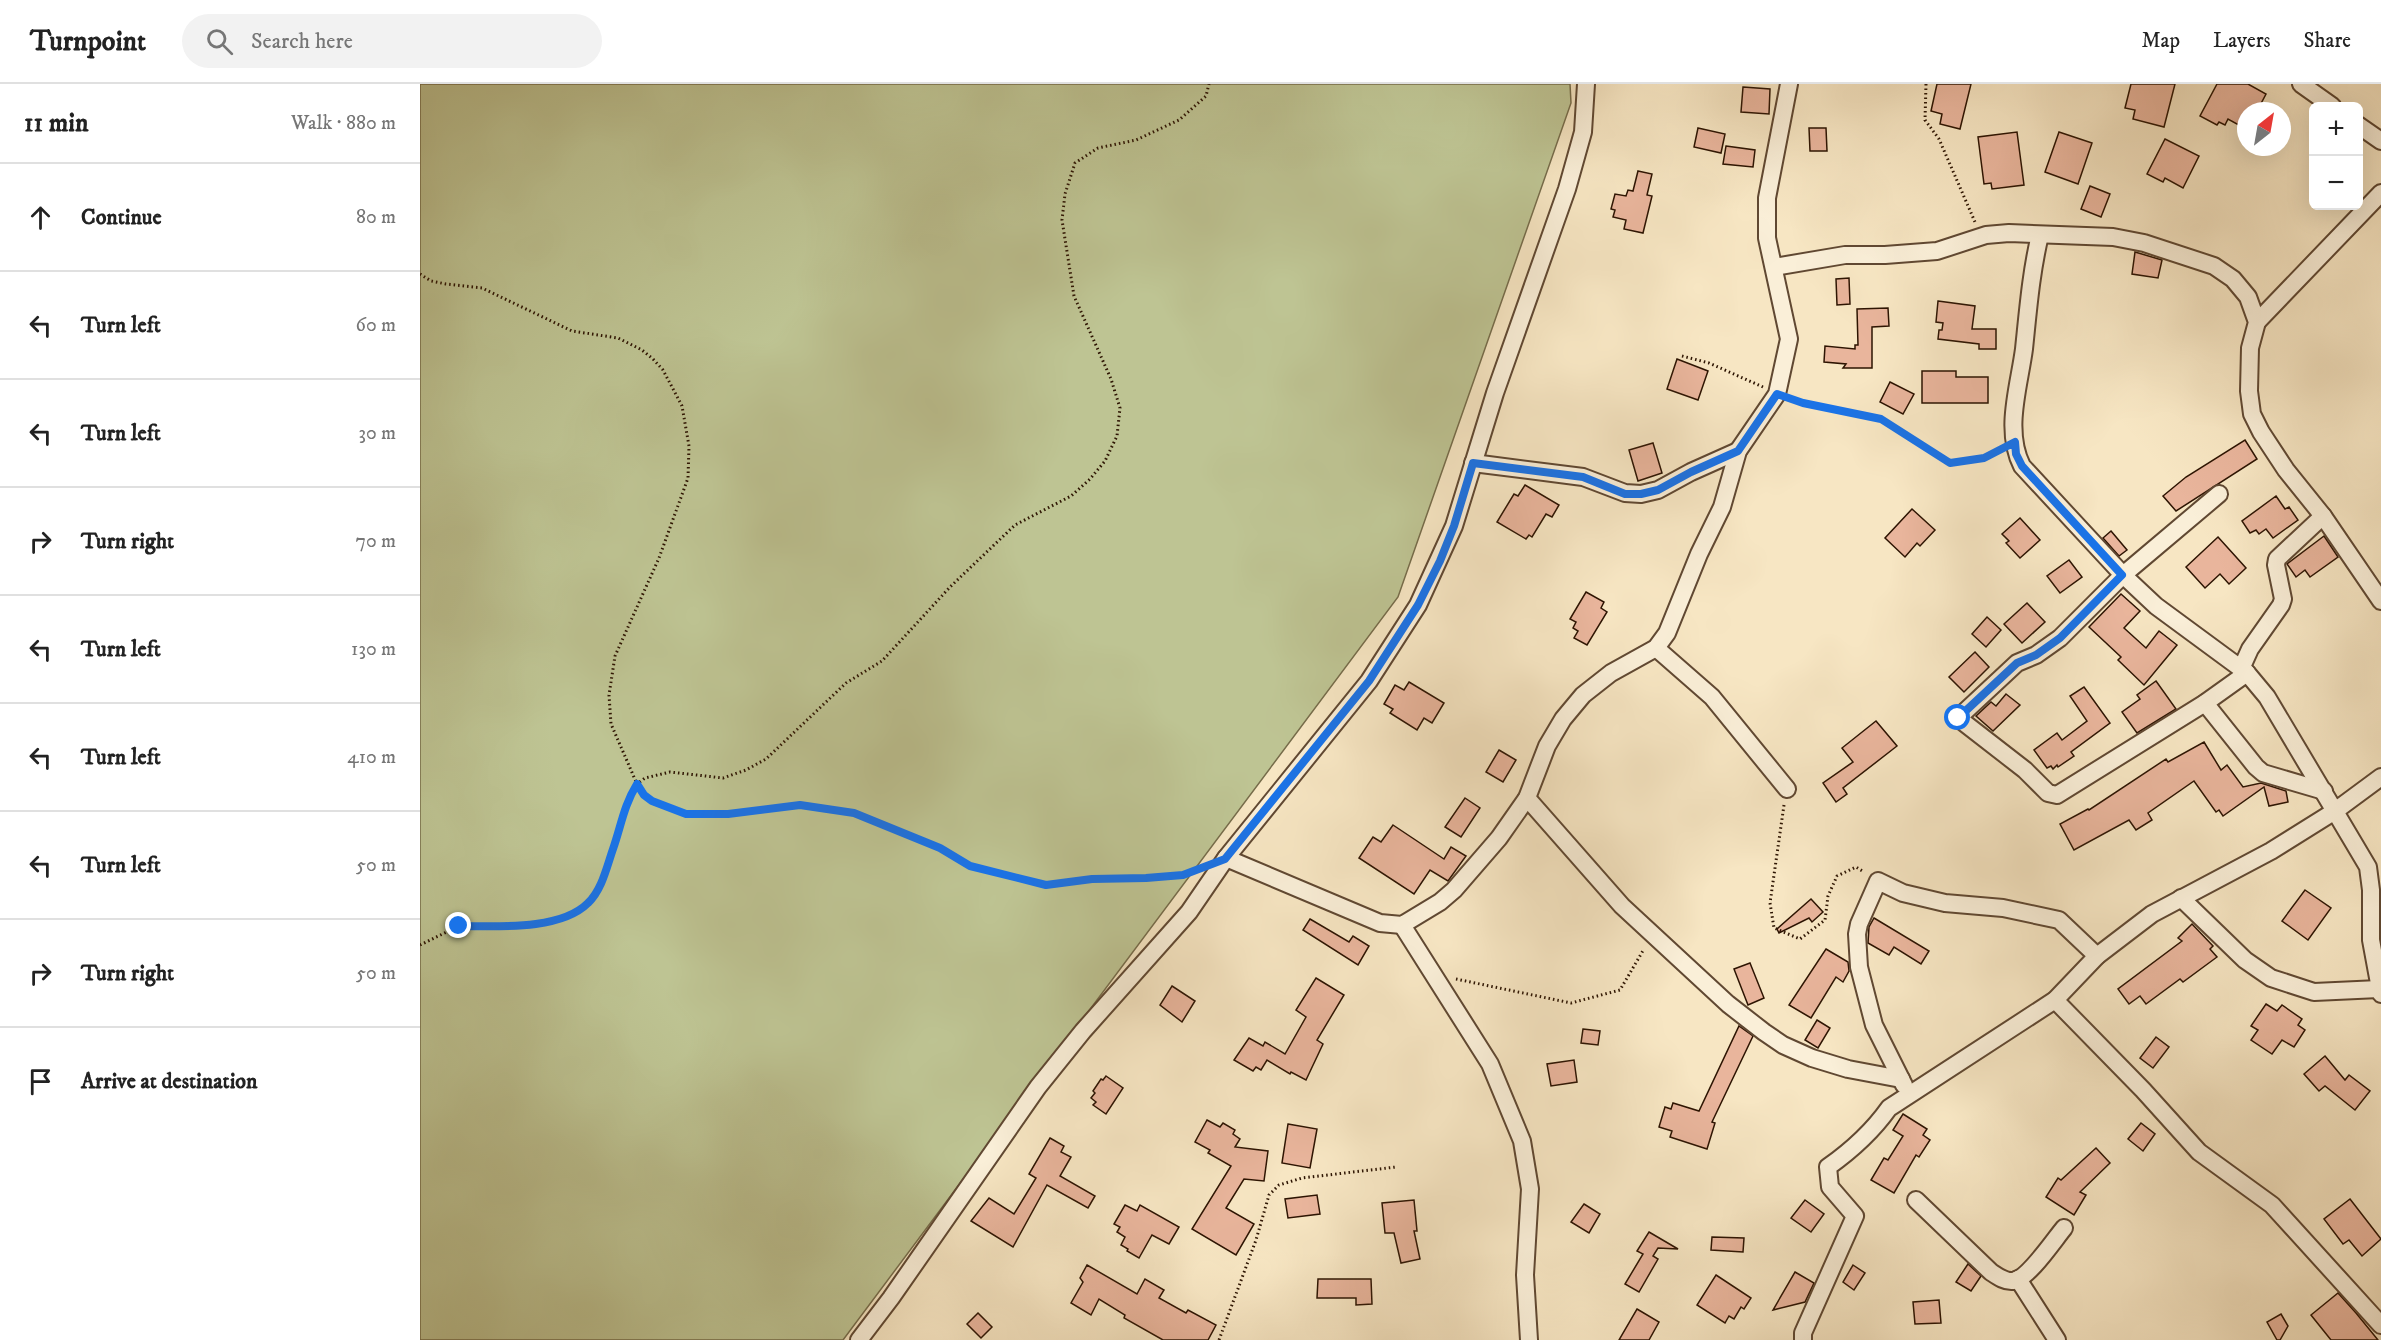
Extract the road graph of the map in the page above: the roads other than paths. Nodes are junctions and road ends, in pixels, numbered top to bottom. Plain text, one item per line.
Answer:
1 (1586, 84) edge
2 (1789, 84) edge
3 (2301, 84) edge
4 (2326, 102) edge
5 (2363, 128) edge
6 (2381, 141) edge
7 (2381, 193) edge
8 (2040, 235) junction
9 (1774, 267) junction
10 (2257, 322) junction
11 (1738, 451) junction
12 (1473, 463) junction
13 (2219, 494) dead end
14 (2323, 516) junction
15 (2122, 575) junction
16 (2381, 602) edge
17 (1656, 648) junction
18 (2244, 671) junction
19 (2205, 703) junction
20 (2381, 777) edge
21 (1787, 789) road end
22 (2324, 791) junction
23 (1527, 798) junction
24 (2335, 811) junction
25 (1225, 859) junction
26 (2181, 898) junction
27 (1402, 924) junction
28 (2097, 956) junction
29 (2380, 992) edge
30 (2055, 1000) junction
31 (1905, 1086) junction
32 (1916, 1200) dead end
33 (2064, 1228) dead end
34 (2018, 1279) junction
35 (2381, 1325) edge
36 (859, 1340) edge
37 (1529, 1340) edge
38 (1803, 1340) edge
39 (2057, 1340) edge

1 - 12 street
2 - 9 street
3 - 4 street
5 - 6 street
7 - 10 street
8 - 9 street
8 - 10 street
8 - 15 street
9 - 11 street
10 - 14 street
11 - 12 street
11 - 17 street
12 - 25 street
13 - 15 street
14 - 16 street
14 - 18 street
15 - 18 street
15 - 19 street
17 - 21 street
17 - 23 street
18 - 19 street
18 - 22 street
19 - 22 street
20 - 24 street
22 - 24 street
23 - 27 street
23 - 31 street
24 - 26 street
24 - 29 street
25 - 27 street
25 - 36 street
26 - 28 street
26 - 29 street
27 - 37 street
28 - 30 street
28 - 31 street
30 - 31 street
30 - 35 street
31 - 38 street
32 - 34 street
33 - 34 street
34 - 39 street

